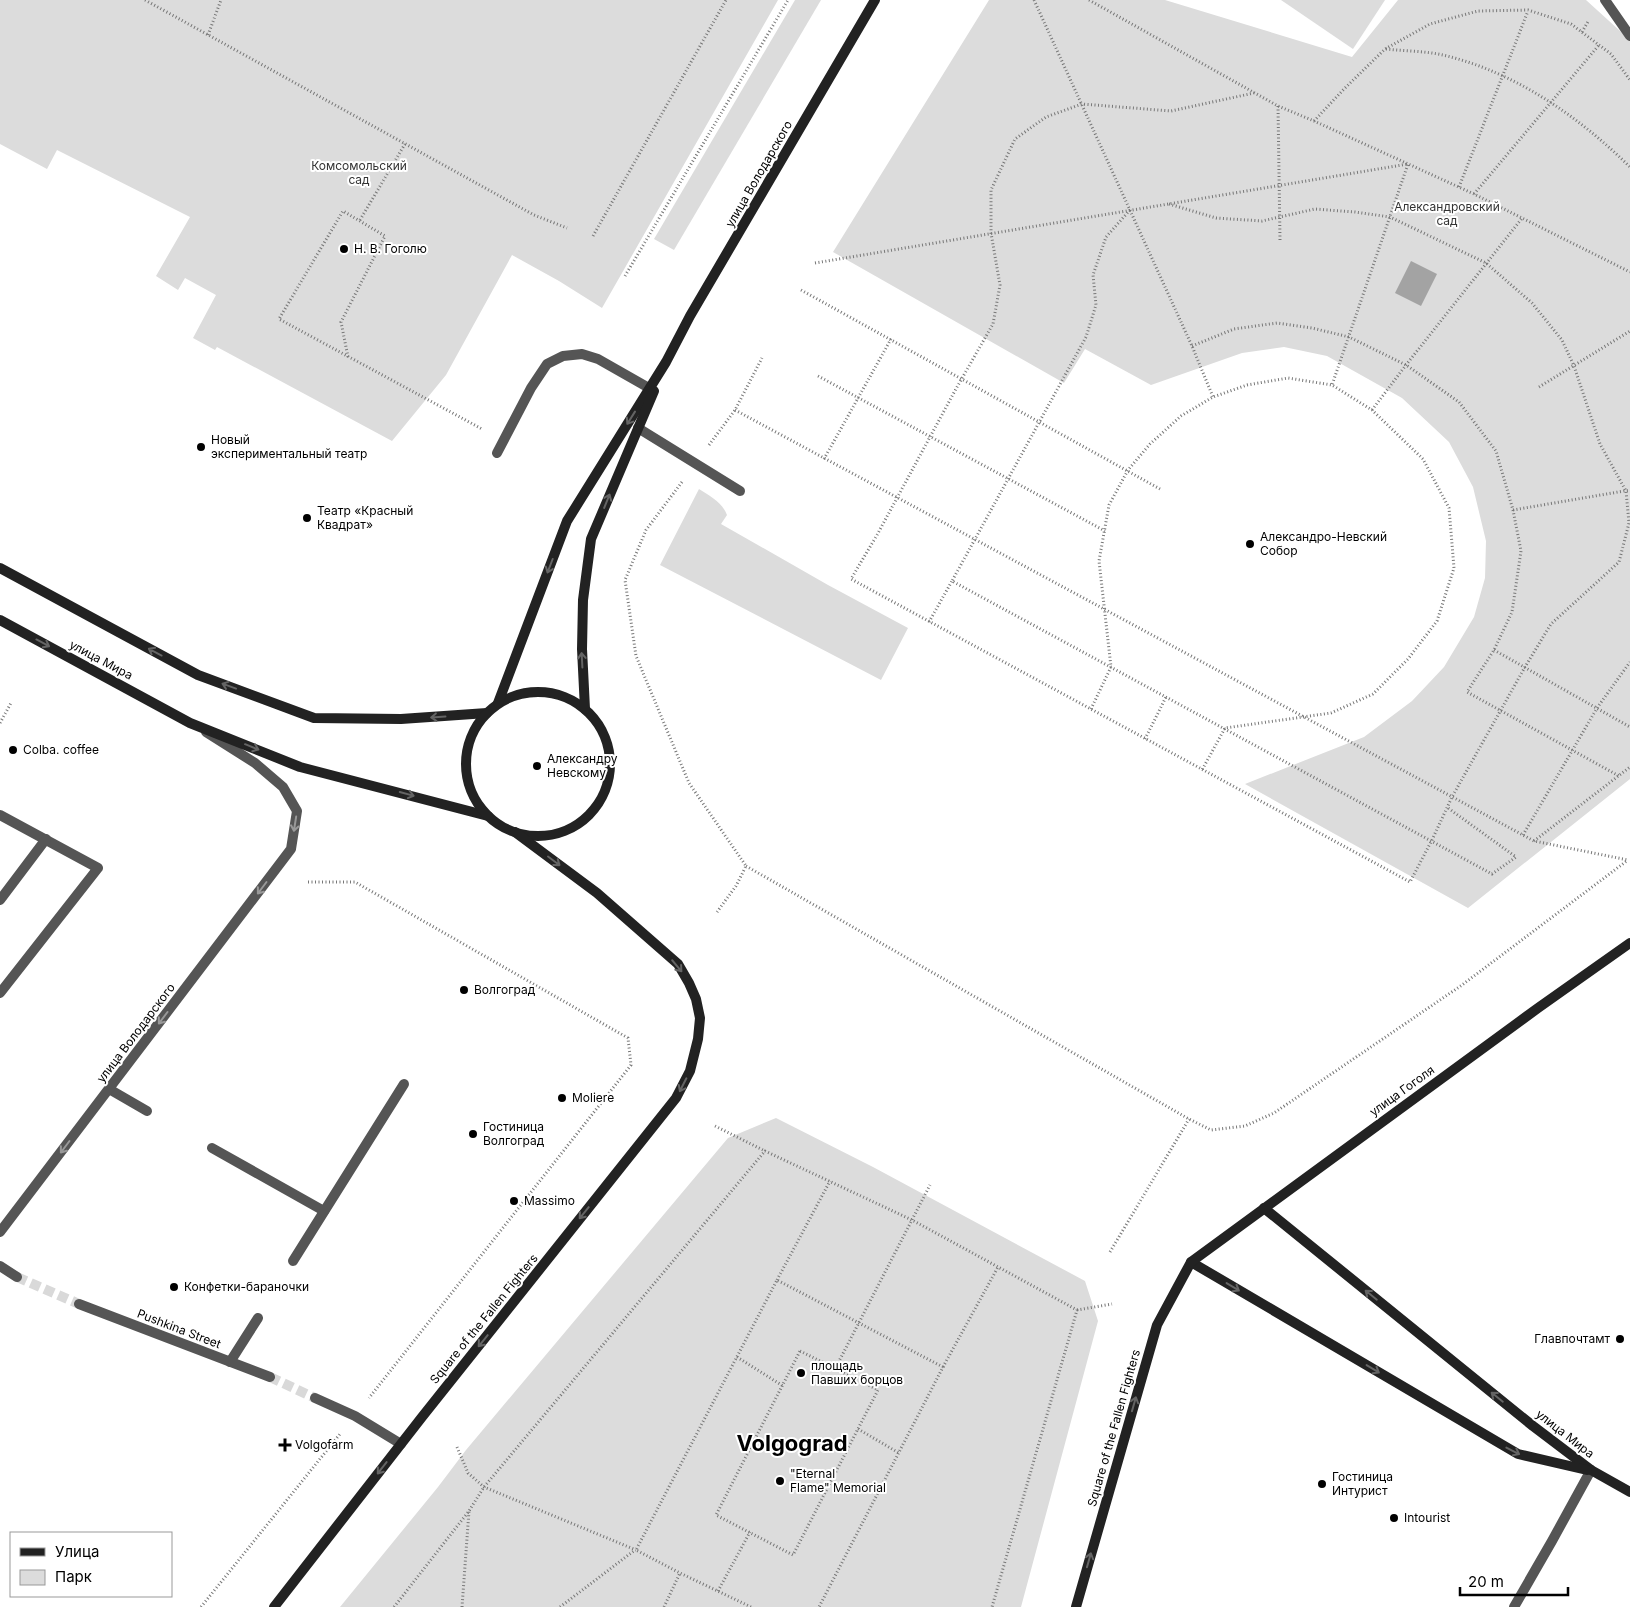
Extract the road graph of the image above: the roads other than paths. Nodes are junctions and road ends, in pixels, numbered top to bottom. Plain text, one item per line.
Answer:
1 (875, 0) edge
2 (1605, 0) edge
3 (1630, 36) edge
4 (666, 362) junction
5 (650, 388) junction
6 (638, 428) junction
7 (497, 452) dead end
8 (740, 491) dead end
9 (0, 568) edge
10 (0, 620) edge
11 (498, 704) junction
12 (585, 709) junction
13 (487, 713) junction
14 (190, 723) junction
15 (0, 815) edge
16 (488, 816) junction
17 (515, 832) junction
18 (46, 839) junction
19 (0, 900) edge
20 (1630, 943) edge
21 (0, 993) edge
22 (404, 1084) dead end
23 (109, 1089) junction
24 (147, 1111) dead end
25 (212, 1148) dead end
26 (1264, 1208) junction
27 (324, 1211) junction
28 (0, 1232) edge
29 (293, 1261) dead end
30 (1191, 1262) junction
31 (0, 1266) edge
32 (17, 1277) tunnel mouth
33 (80, 1304) tunnel mouth
34 (258, 1318) dead end
35 (230, 1362) junction
36 (270, 1377) tunnel mouth
37 (315, 1398) tunnel mouth
38 (401, 1444) junction
39 (1591, 1470) junction
40 (1630, 1492) edge
41 (274, 1607) edge
42 (1076, 1607) edge
43 (1514, 1607) edge

1 - 4 street, улица Володарского
2 - 3 street
4 - 5 street
4 - 6 street
5 - 7 street
5 -> 11 street
6 - 8 street
12 -> 6 street
13 -> 9 street
10 -> 14 street, улица Мира
11 - 12 street
11 - 13 street
12 - 17 street
13 - 16 street
14 -> 16 street, улица Мира
14 -> 23 street, улица Володарского
15 - 18 street
16 - 17 street
17 -> 38 street, Square of the Fallen Fighters
18 - 19 street
18 - 21 street
20 - 26 street, улица Гоголя
22 - 27 street
23 - 24 street
23 -> 28 street, улица Володарского
25 - 27 street
26 - 30 street, улица Гоголя
39 -> 26 street, улица Мира
27 - 29 street
30 -> 39 street, улица Мира
42 -> 30 street, Square of the Fallen Fighters
31 - 32 street
33 - 35 street, Pushkina Street
34 - 35 street
35 - 36 street, Pushkina Street
37 - 38 street
38 -> 41 street, Square of the Fallen Fighters
39 - 40 street
39 - 43 street

